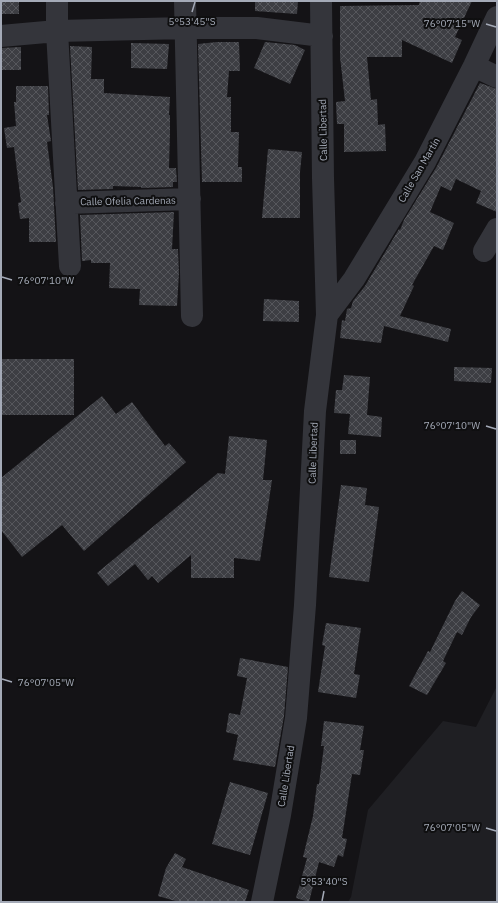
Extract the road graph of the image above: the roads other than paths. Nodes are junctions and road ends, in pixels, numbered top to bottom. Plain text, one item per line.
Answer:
1 (57, 1) edge
2 (186, 1) edge
3 (321, 1) edge
4 (497, 17) edge
5 (186, 28) junction
6 (57, 31) junction
7 (1, 36) edge
8 (322, 36) junction
9 (474, 66) junction
10 (497, 77) edge
11 (190, 200) junction
12 (66, 203) junction
13 (497, 229) edge
14 (484, 251) dead end
15 (70, 266) dead end
16 (327, 315) junction
17 (192, 316) dead end
18 (262, 902) edge

1 - 6 street
2 - 5 street
3 - 8 street, Calle Libertad
4 - 9 street, Calle San Martín
5 - 6 street
5 - 8 street
5 - 11 street
6 - 7 street
6 - 12 street
8 - 16 street, Calle Libertad
9 - 10 street
9 - 16 street, Calle San Martín
11 - 12 street, Calle Ofelia Cardenas
11 - 17 street
12 - 15 street
13 - 14 street
16 - 18 street, Calle Libertad

